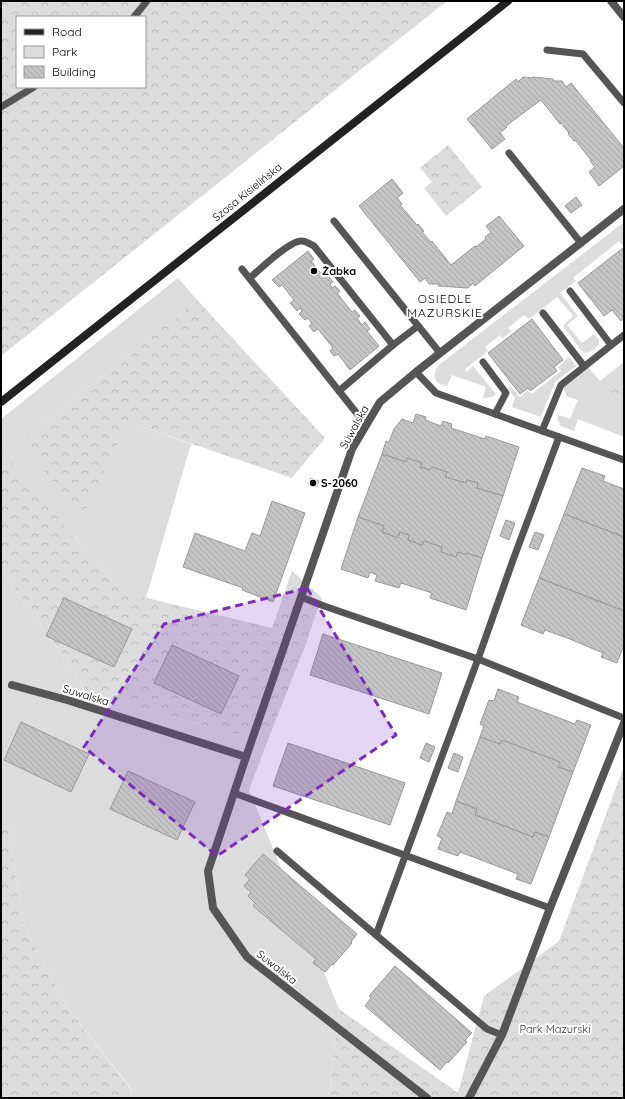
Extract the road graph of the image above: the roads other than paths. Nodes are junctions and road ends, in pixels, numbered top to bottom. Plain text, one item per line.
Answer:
1 (147, 1) edge
2 (508, 1) edge
3 (611, 1) edge
4 (135, 16) edge
5 (624, 17) edge
6 (547, 50) dead end
7 (32, 88) edge
8 (624, 103) edge
9 (1, 107) edge
10 (509, 153) dead end
11 (624, 209) edge
12 (334, 221) dead end
13 (581, 243) junction
14 (242, 269) dead end
15 (250, 278) junction
16 (570, 291) dead end
17 (543, 313) dead end
18 (418, 326) junction
19 (624, 335) edge
20 (393, 345) junction
21 (611, 345) junction
22 (440, 353) junction
23 (483, 362) dead end
24 (584, 366) junction
25 (416, 372) junction
26 (339, 391) junction
27 (1, 402) edge
28 (495, 414) junction
29 (366, 425) junction
30 (542, 431) junction
31 (559, 437) junction
32 (624, 460) edge
33 (301, 597) junction
34 (478, 659) junction
35 (12, 685) dead end
36 (624, 718) edge
37 (624, 723) edge
38 (246, 757) junction
39 (234, 793) junction
40 (277, 851) dead end
41 (405, 854) junction
42 (550, 908) junction
43 (376, 935) junction
44 (502, 1035) junction
45 (427, 1098) edge
46 (469, 1098) edge

1 - 4 lane
2 - 27 street, Szosa Kisielińska
3 - 5 street
6 - 8 lane
7 - 9 lane
10 - 13 lane
11 - 13 street, Suwalska
12 - 18 lane
13 - 22 street, Suwalska
14 - 15 lane
15 - 20 lane
15 - 26 lane
16 - 21 lane
17 - 24 lane
18 - 20 lane
18 - 22 lane
19 - 21 lane
20 - 26 lane
21 - 24 lane
22 - 25 street, Suwalska
23 - 28 lane
24 - 30 lane
25 - 28 lane
25 - 29 street, Suwalska
26 - 29 lane
28 - 30 lane
29 - 33 street, Suwalska
30 - 31 lane
31 - 32 lane
31 - 34 lane
33 - 34 lane
33 - 38 street, Suwalska
34 - 36 lane
34 - 41 lane
35 - 38 street, Suwalska
37 - 42 street
38 - 39 street, Suwalska
39 - 41 lane
39 - 45 street, Suwalska
40 - 43 lane
41 - 42 lane
41 - 43 lane
42 - 44 street
43 - 44 lane
44 - 46 street

